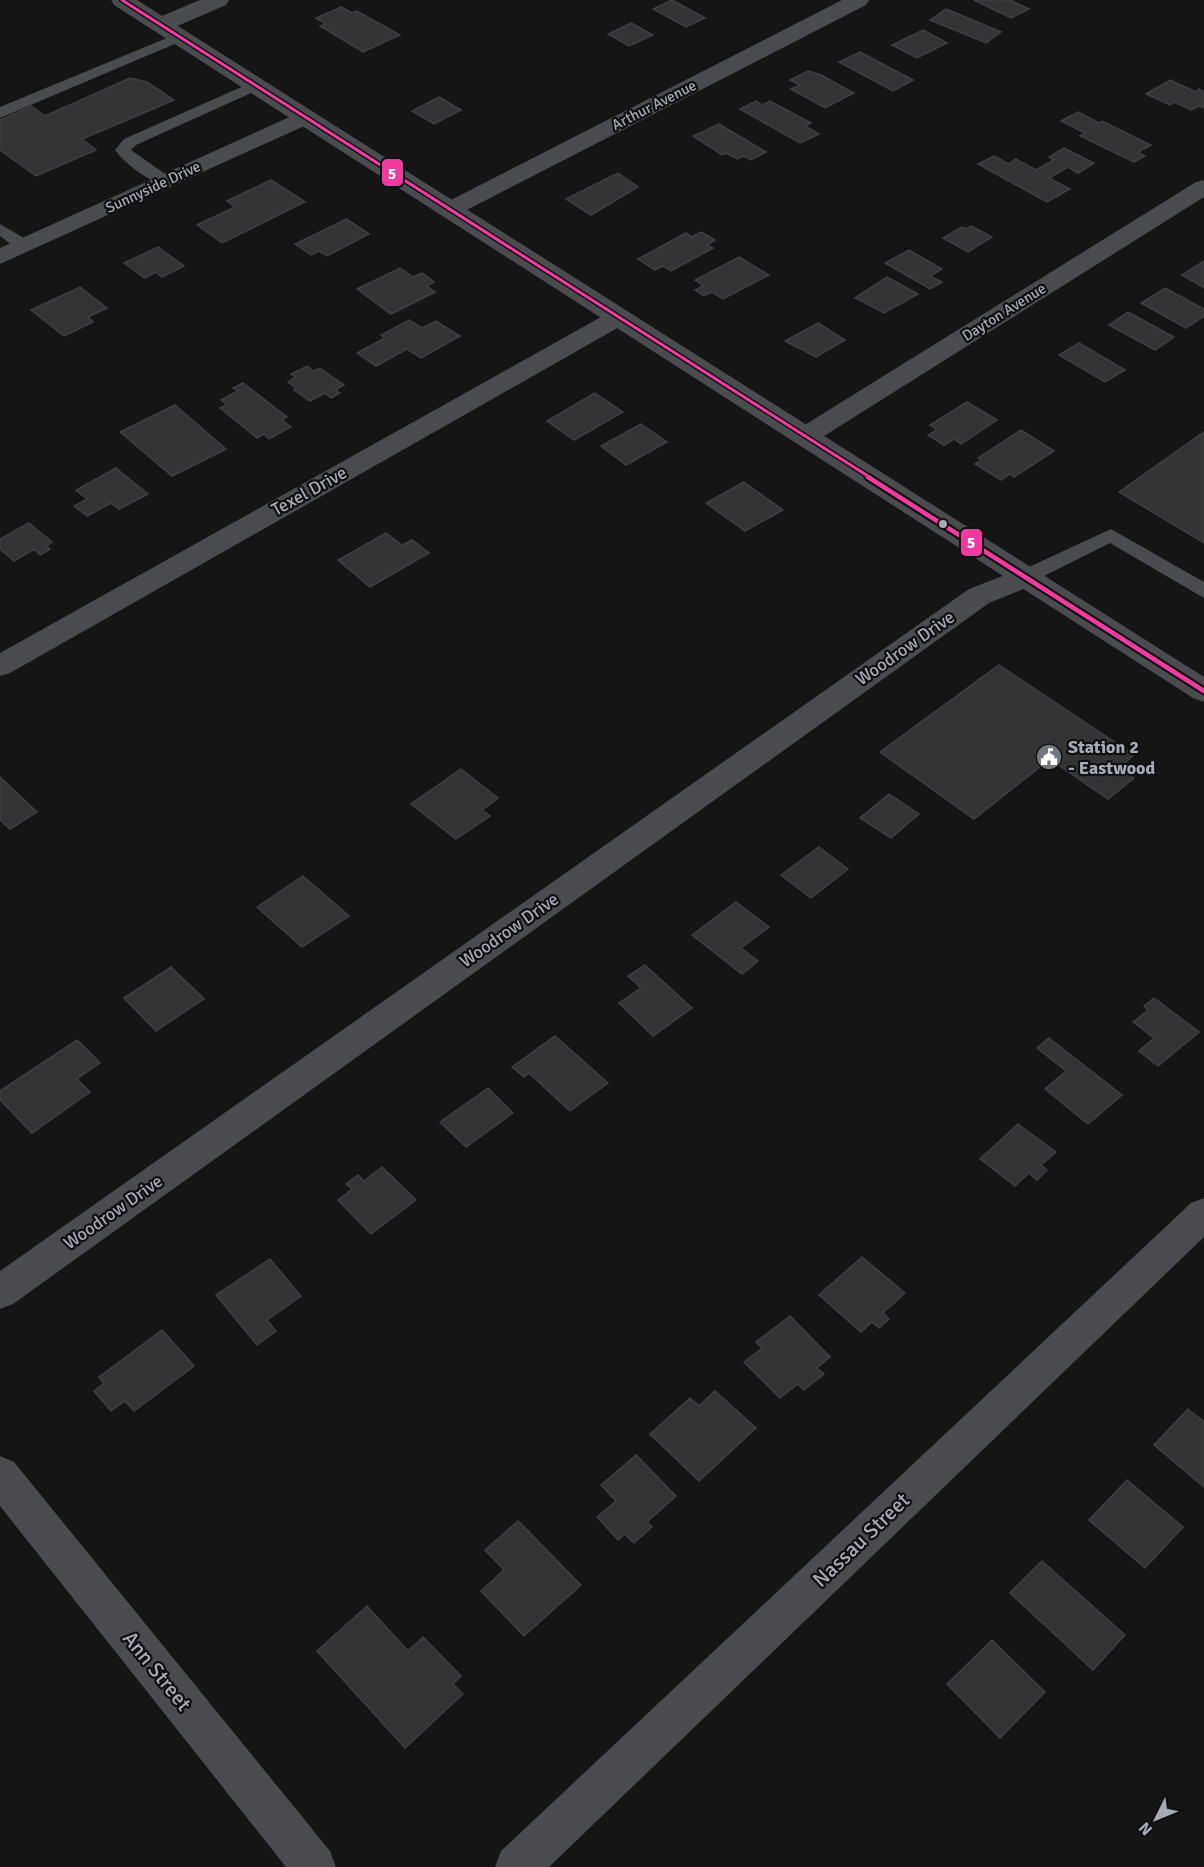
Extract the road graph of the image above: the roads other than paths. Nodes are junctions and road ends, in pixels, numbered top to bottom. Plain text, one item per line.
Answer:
1 (122, 0) edge
2 (218, 0) edge
3 (858, 0) edge
4 (170, 31) junction
5 (257, 86) junction
6 (0, 113) edge
7 (305, 117) junction
8 (165, 181) junction
9 (1204, 187) edge
10 (451, 209) junction
11 (0, 229) edge
12 (25, 246) junction
13 (0, 257) edge
14 (619, 317) junction
15 (804, 437) junction
16 (1023, 578) junction
17 (1204, 591) edge
18 (0, 666) edge
19 (1204, 691) edge
20 (1204, 1214) edge
21 (0, 1292) edge
22 (0, 1475) edge
23 (314, 1867) edge
24 (517, 1867) edge

1 - 4 street
2 - 4 street
3 - 10 street, Arthur Avenue
4 - 5 street
4 - 6 lane
5 - 7 street
5 - 8 lane
7 - 8 street, Sunnyside Drive
7 - 10 street
8 - 12 street, Sunnyside Drive
9 - 15 street, Dayton Avenue
10 - 14 street
11 - 12 lane
12 - 13 street, Sunnyside Drive
14 - 15 street
14 - 18 street, Texel Drive
15 - 16 street
16 - 17 lane
16 - 19 street
16 - 21 street, Woodrow Drive
20 - 24 street, Nassau Street
22 - 23 street, Ann Street

